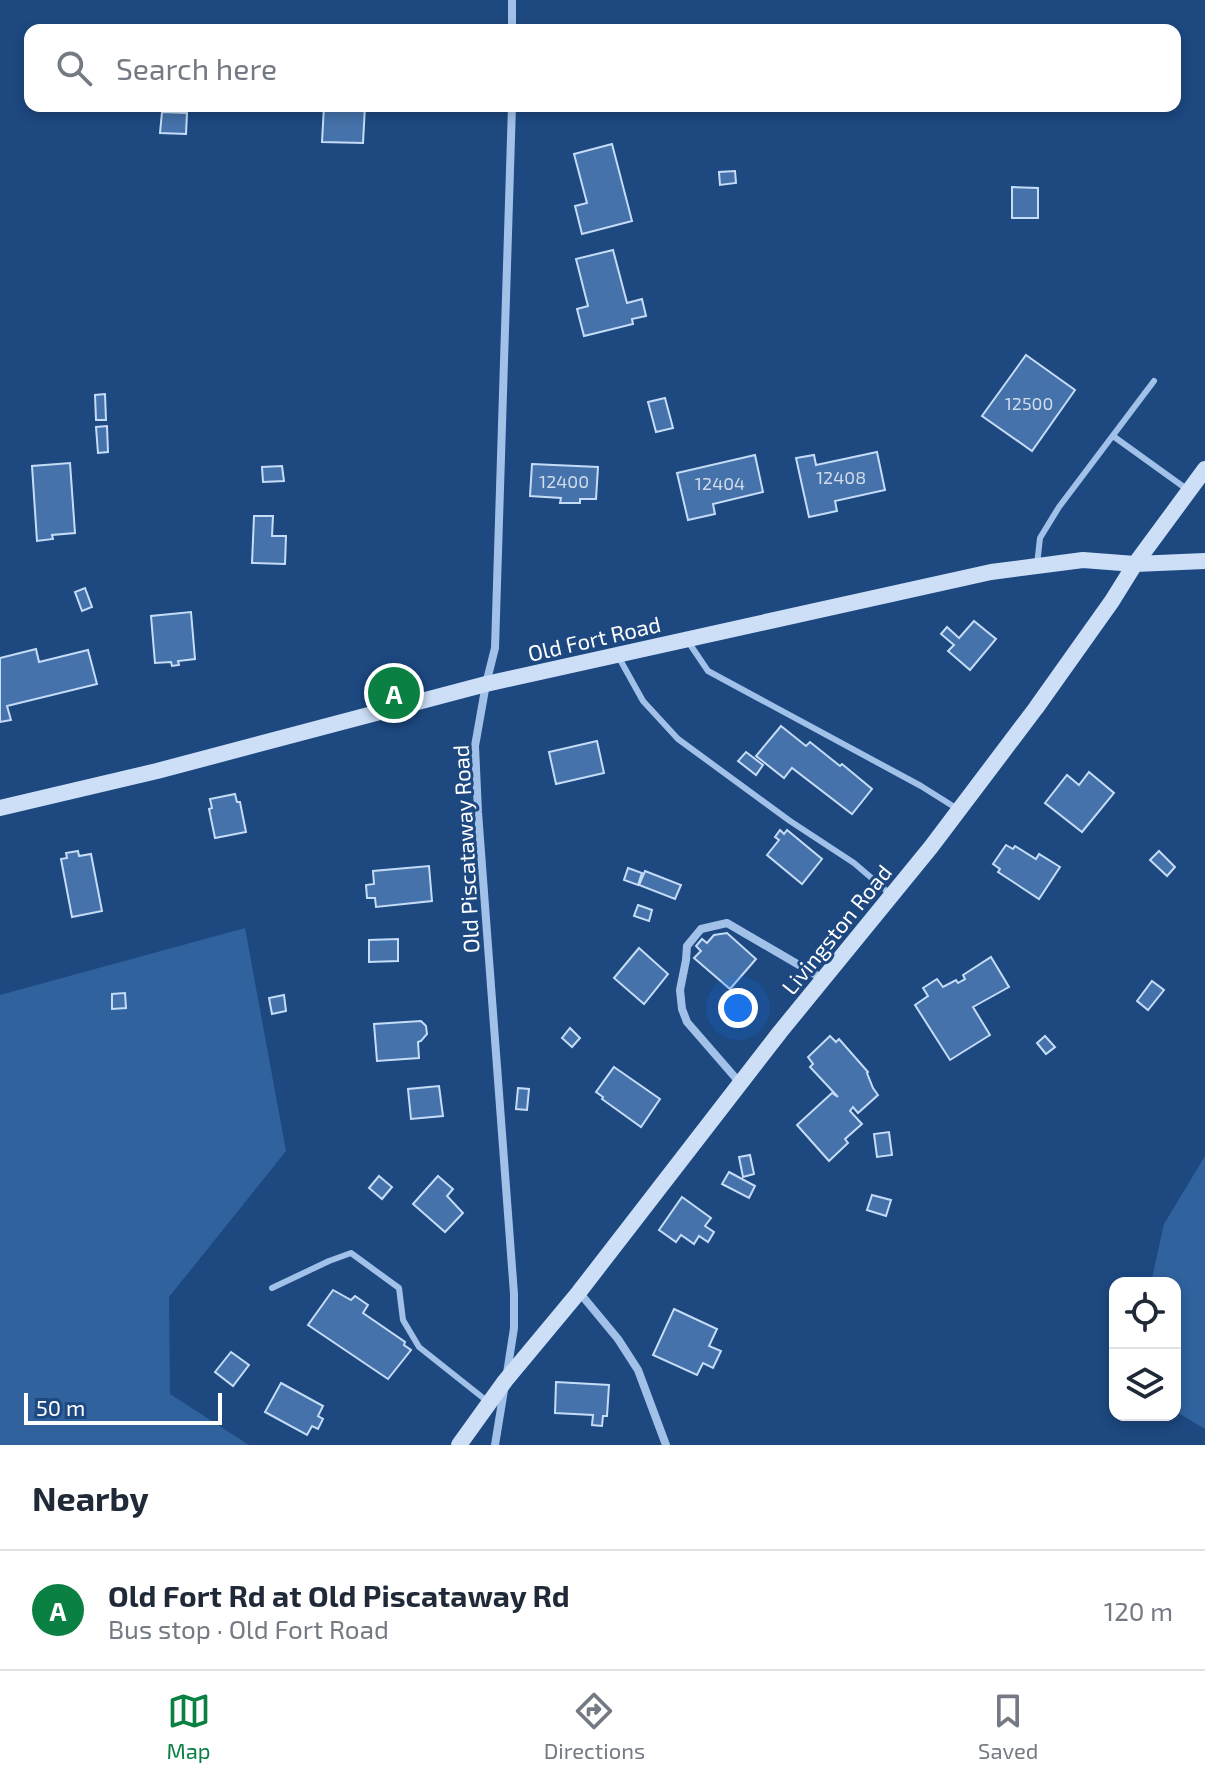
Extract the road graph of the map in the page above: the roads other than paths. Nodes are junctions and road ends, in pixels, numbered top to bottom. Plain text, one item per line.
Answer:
1 (512, 0) edge
2 (512, 24) edge
3 (512, 112) edge
4 (1154, 381) dead end
5 (1113, 436) junction
6 (1205, 469) edge
7 (1189, 491) junction
8 (1205, 561) edge
9 (1135, 564) junction
10 (1037, 565) junction
11 (687, 640) junction
12 (618, 655) junction
13 (486, 684) junction
14 (0, 808) edge
15 (959, 810) junction
16 (892, 895) junction
17 (823, 979) junction
18 (740, 1083) junction
19 (272, 1288) dead end
20 (579, 1292) junction
21 (505, 1381) junction
22 (489, 1403) junction
23 (459, 1445) edge
24 (495, 1445) edge
25 (666, 1445) edge

1 - 2 street
3 - 13 street, Old Piscataway Road
4 - 5 lane
5 - 7 lane
5 - 10 lane
6 - 7 main road, Livingston Road
7 - 9 main road, Livingston Road
8 - 9 main road, Old Fort Road
9 - 10 main road, Old Fort Road
9 - 15 main road, Livingston Road
10 - 11 main road, Old Fort Road
11 - 12 main road, Old Fort Road
11 - 15 lane
12 - 13 main road, Old Fort Road
12 - 16 lane
13 - 14 main road, Old Fort Road
13 - 21 street, Old Piscataway Road
15 - 16 main road, Livingston Road
16 - 17 main road, Livingston Road
17 - 18 main road, Livingston Road
17 - 18 street
18 - 20 main road, Livingston Road
19 - 22 lane
20 - 21 main road, Livingston Road
20 - 25 street
21 - 22 main road, Livingston Road
21 - 24 street, Old Piscataway Road
22 - 23 main road, Livingston Road

